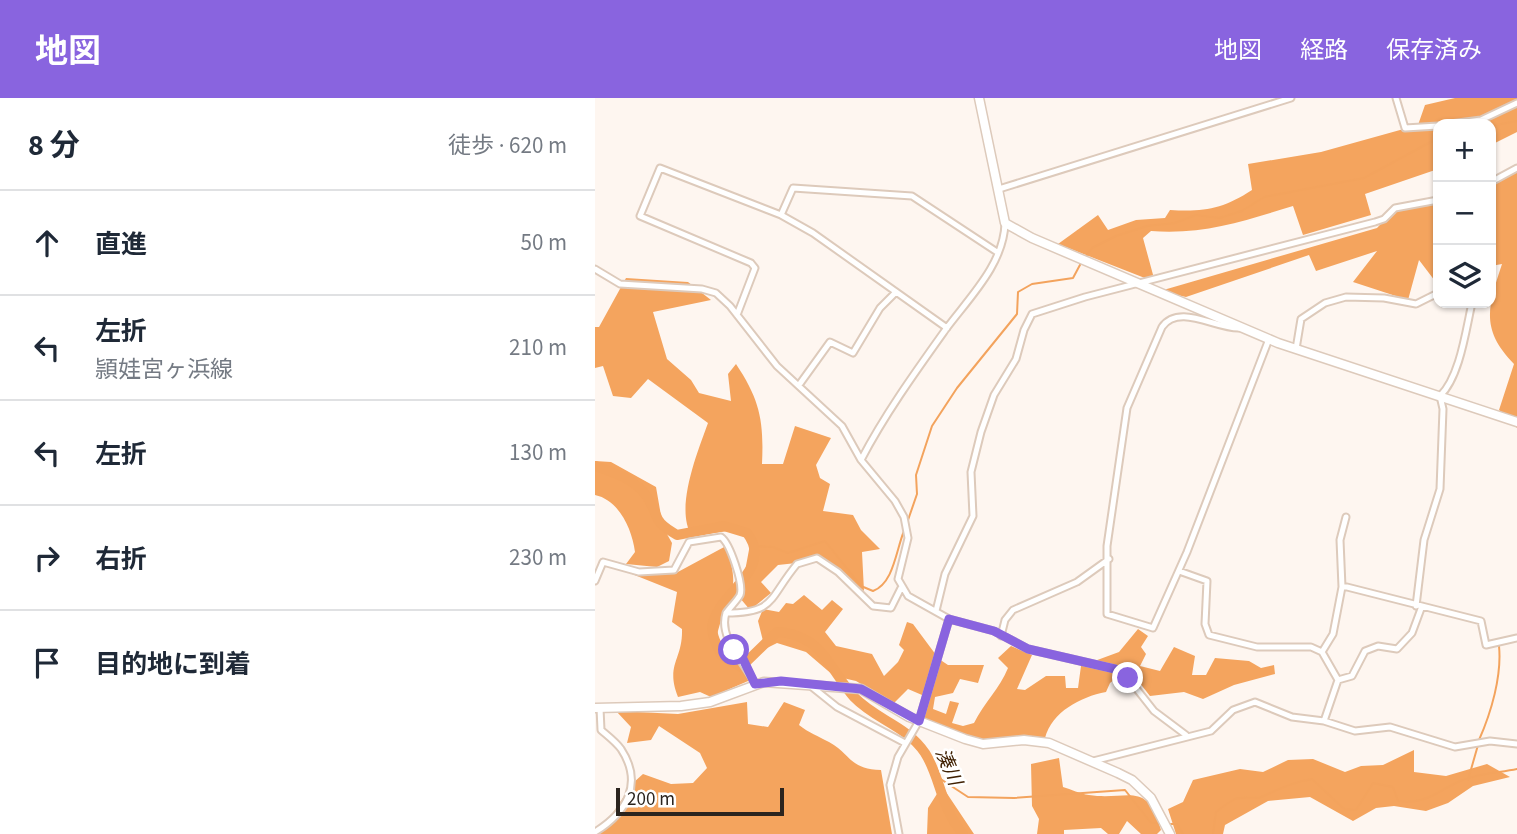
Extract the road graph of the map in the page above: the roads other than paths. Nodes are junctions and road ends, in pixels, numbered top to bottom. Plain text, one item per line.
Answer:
1 (979, 98) edge
2 (1291, 98) edge
3 (1396, 98) edge
4 (1517, 103) edge
5 (1483, 119) edge
6 (1433, 126) edge
7 (1517, 168) edge
8 (1496, 179) edge
9 (999, 189) junction
10 (1433, 201) edge
11 (781, 215) junction
12 (1005, 223) junction
13 (997, 252) junction
14 (595, 269) edge
15 (1140, 282) junction
16 (895, 293) junction
17 (1433, 296) edge
18 (1471, 308) edge
19 (737, 316) junction
20 (947, 328) junction
21 (1243, 328) junction
22 (1269, 339) junction
23 (1296, 349) junction
24 (799, 385) junction
25 (1440, 396) junction
26 (1517, 422) edge
27 (861, 460) junction
28 (1346, 517) dead end
29 (1109, 559) junction
30 (1179, 571) junction
31 (595, 581) edge
32 (1342, 587) junction
33 (901, 589) junction
34 (1419, 606) junction
35 (936, 611) junction
36 (726, 614) junction
37 (949, 619) junction
38 (1001, 636) junction
39 (1517, 638) edge
40 (1322, 652) junction
41 (1338, 680) junction
42 (755, 684) junction
43 (808, 684) junction
44 (598, 708) edge
45 (919, 721) junction
46 (1324, 721) junction
47 (1186, 735) junction
48 (907, 741) junction
49 (1517, 744) edge
50 (1093, 761) junction
51 (595, 832) edge
52 (899, 834) edge
53 (1170, 834) edge

1 - 9 street
2 - 9 street
3 - 6 street
4 - 5 street
7 - 8 street
9 - 12 street
10 - 15 street
11 - 13 street
11 - 16 street
11 - 19 street
12 - 13 street
12 - 15 street
13 - 20 street
14 - 19 street
15 - 21 street
15 - 35 street
16 - 20 street
16 - 24 street
17 - 23 street
18 - 25 street
19 - 24 street
20 - 27 street
21 - 22 street
21 - 29 street
22 - 23 street
22 - 30 street
23 - 25 street
24 - 27 street
25 - 26 street
25 - 34 street
27 - 33 street
28 - 32 street
29 - 30 street
29 - 38 street
30 - 40 street
31 - 36 street
32 - 34 street
32 - 40 street
33 - 35 street
33 - 36 street
34 - 39 street
34 - 41 street
35 - 37 street
36 - 42 street
37 - 38 street
37 - 45 street
38 - 47 street
40 - 41 street
41 - 46 street
42 - 43 street
42 - 44 street
43 - 45 street
43 - 48 street
44 - 51 street
45 - 48 street
45 - 50 street
46 - 47 street
46 - 49 street
47 - 50 street
48 - 52 street
50 - 53 street

